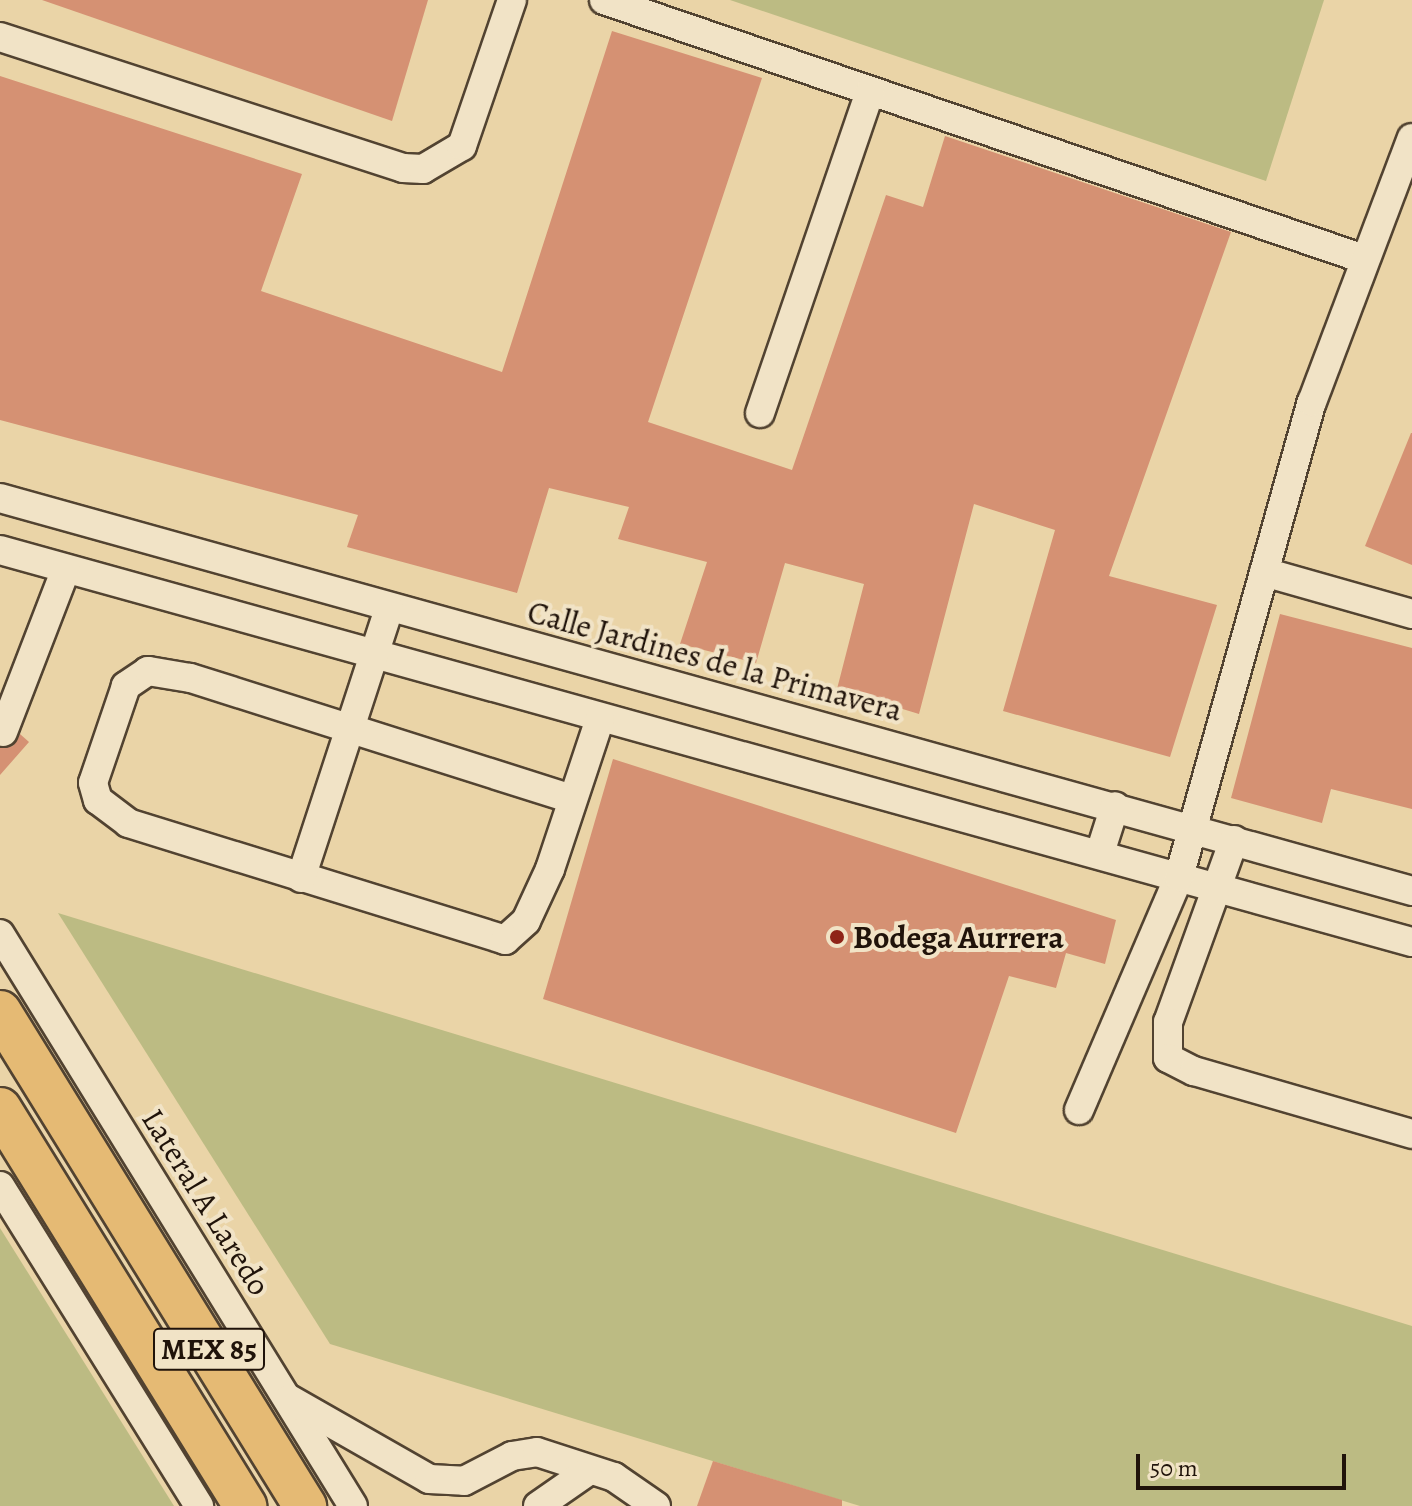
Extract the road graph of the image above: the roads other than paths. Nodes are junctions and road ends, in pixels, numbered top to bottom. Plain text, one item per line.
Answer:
1 (512, 0) edge
2 (604, 0) edge
3 (0, 37) edge
4 (870, 91) junction
5 (1412, 138) edge
6 (1364, 259) junction
7 (760, 413) dead end
8 (0, 498) edge
9 (0, 550) edge
10 (66, 569) junction
11 (1264, 572) junction
12 (389, 609) junction
13 (1412, 614) edge
14 (374, 655) junction
15 (600, 719) junction
16 (351, 727) junction
17 (1, 733) edge
18 (572, 799) junction
19 (1115, 806) junction
20 (1194, 829) junction
21 (1234, 840) junction
22 (1100, 853) junction
23 (1179, 877) junction
24 (301, 878) junction
25 (1216, 887) junction
26 (1412, 891) edge
27 (0, 934) edge
28 (1412, 942) edge
29 (0, 1012) edge
30 (0, 1109) edge
31 (1079, 1110) dead end
32 (1412, 1134) edge
33 (0, 1186) edge
34 (286, 1397) junction
35 (587, 1472) junction
36 (199, 1506) edge
37 (245, 1506) edge
38 (305, 1506) edge
39 (353, 1506) edge
40 (538, 1506) edge
41 (656, 1506) edge

1 - 3 street
2 - 4 street
4 - 6 street
4 - 7 street
5 - 6 street
6 - 11 street
8 - 12 street, Calle Jardines de la Primavera
9 - 10 street
10 - 14 street
10 - 17 street
11 - 13 street
11 - 20 street
12 - 14 street
12 - 19 street, Calle Jardines de la Primavera
14 - 15 street
14 - 16 street
15 - 18 street
15 - 22 street
16 - 18 street
16 - 24 street
16 - 24 street
18 - 24 street
19 - 20 street, Calle Jardines de la Primavera
19 - 22 street
20 - 21 street, Calle Jardines de la Primavera
20 - 23 street
21 - 25 street
21 - 26 street, Calle Jardines de la Primavera
22 - 23 street
23 - 25 street
23 - 31 street
25 - 28 street
25 - 32 street
27 - 34 street, Lateral A Laredo
29 - 38 highway, MEX 85
30 - 37 highway, MEX 85
33 - 36 street
34 - 35 street
34 - 39 street, Lateral A Laredo
35 - 40 street
35 - 41 street

